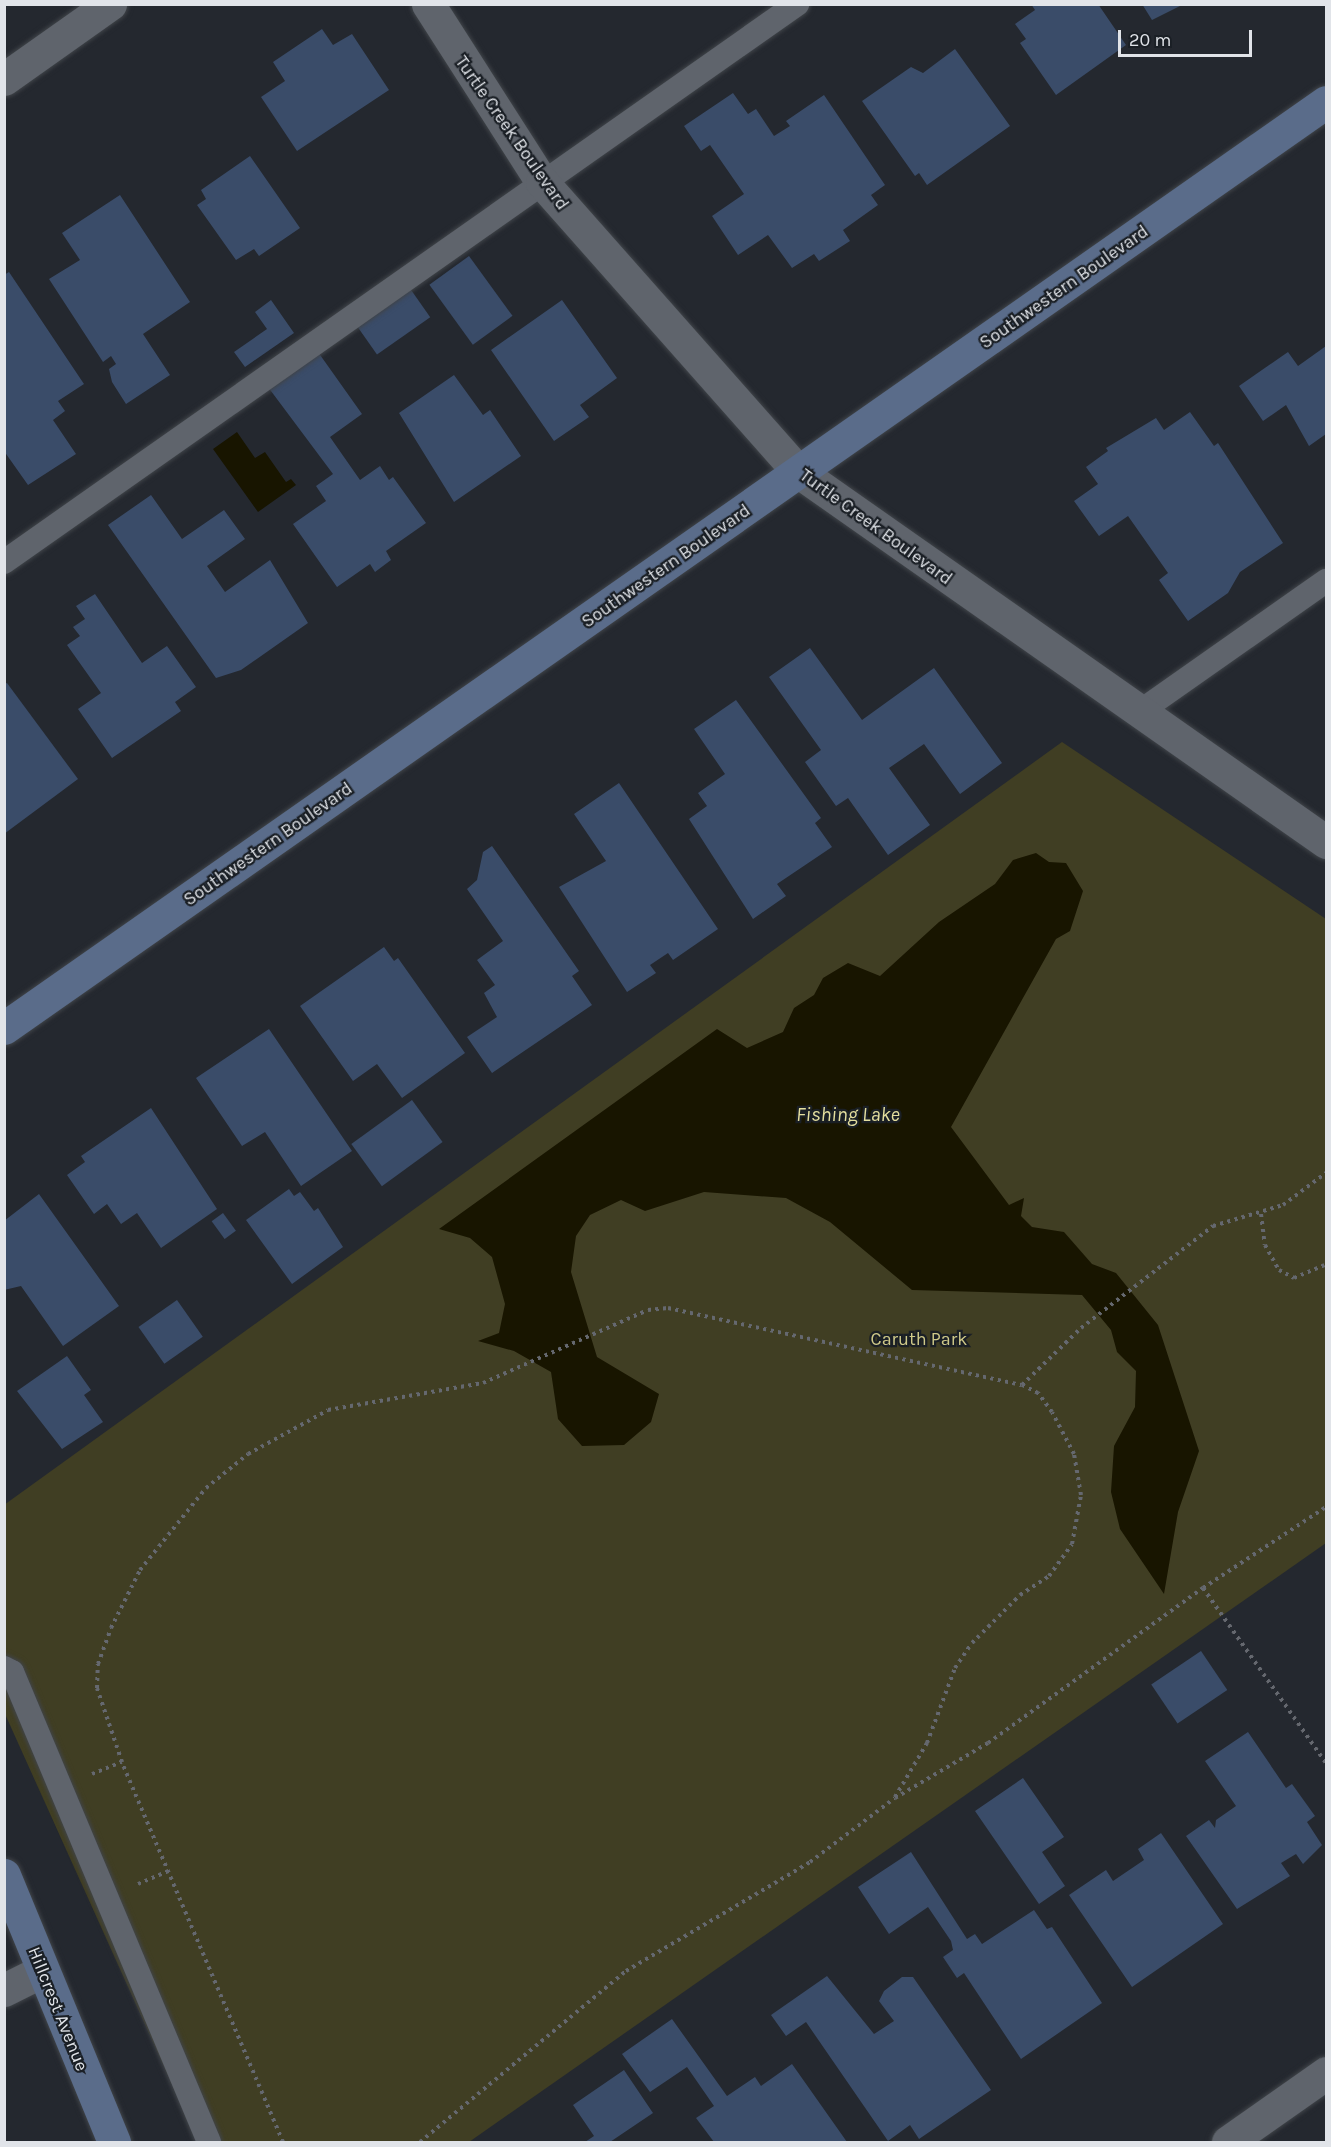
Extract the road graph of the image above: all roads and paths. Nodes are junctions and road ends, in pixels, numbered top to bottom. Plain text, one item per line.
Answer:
1 (110, 4) edge
2 (428, 4) edge
3 (797, 4) edge
4 (4, 79) edge
5 (1326, 102) edge
6 (543, 182) junction
7 (799, 472) junction
8 (4, 562) edge
9 (1326, 580) edge
10 (1138, 712) junction
11 (1326, 842) edge
12 (4, 1028) edge
13 (1326, 1173) edge
14 (1261, 1215) junction
15 (1324, 1265) dead end
16 (1022, 1385) junction
17 (1326, 1507) edge
18 (1203, 1588) junction
19 (4, 1668) edge
20 (1326, 1763) edge
21 (895, 1798) junction
22 (4, 1875) edge
23 (42, 1971) junction
24 (4, 1990) edge
25 (1326, 2073) edge
26 (114, 2142) edge
27 (209, 2142) edge
28 (283, 2142) edge
29 (420, 2142) edge
30 (1227, 2142) edge

1 - 4 street
2 - 6 street, Turtle Creek Boulevard
3 - 6 lane
5 - 7 street, Southwestern Boulevard
6 - 7 street, Turtle Creek Boulevard
6 - 8 lane
7 - 10 street, Turtle Creek Boulevard
7 - 12 street, Southwestern Boulevard
9 - 10 lane
10 - 11 street, Turtle Creek Boulevard
13 - 14 path
14 - 15 path
14 - 16 path
16 - 21 path
16 - 28 path
17 - 18 path
18 - 20 path
18 - 21 path
19 - 27 lane
21 - 29 path
22 - 23 street, Hillcrest Avenue
23 - 24 street
23 - 26 street, Hillcrest Avenue
25 - 30 street

